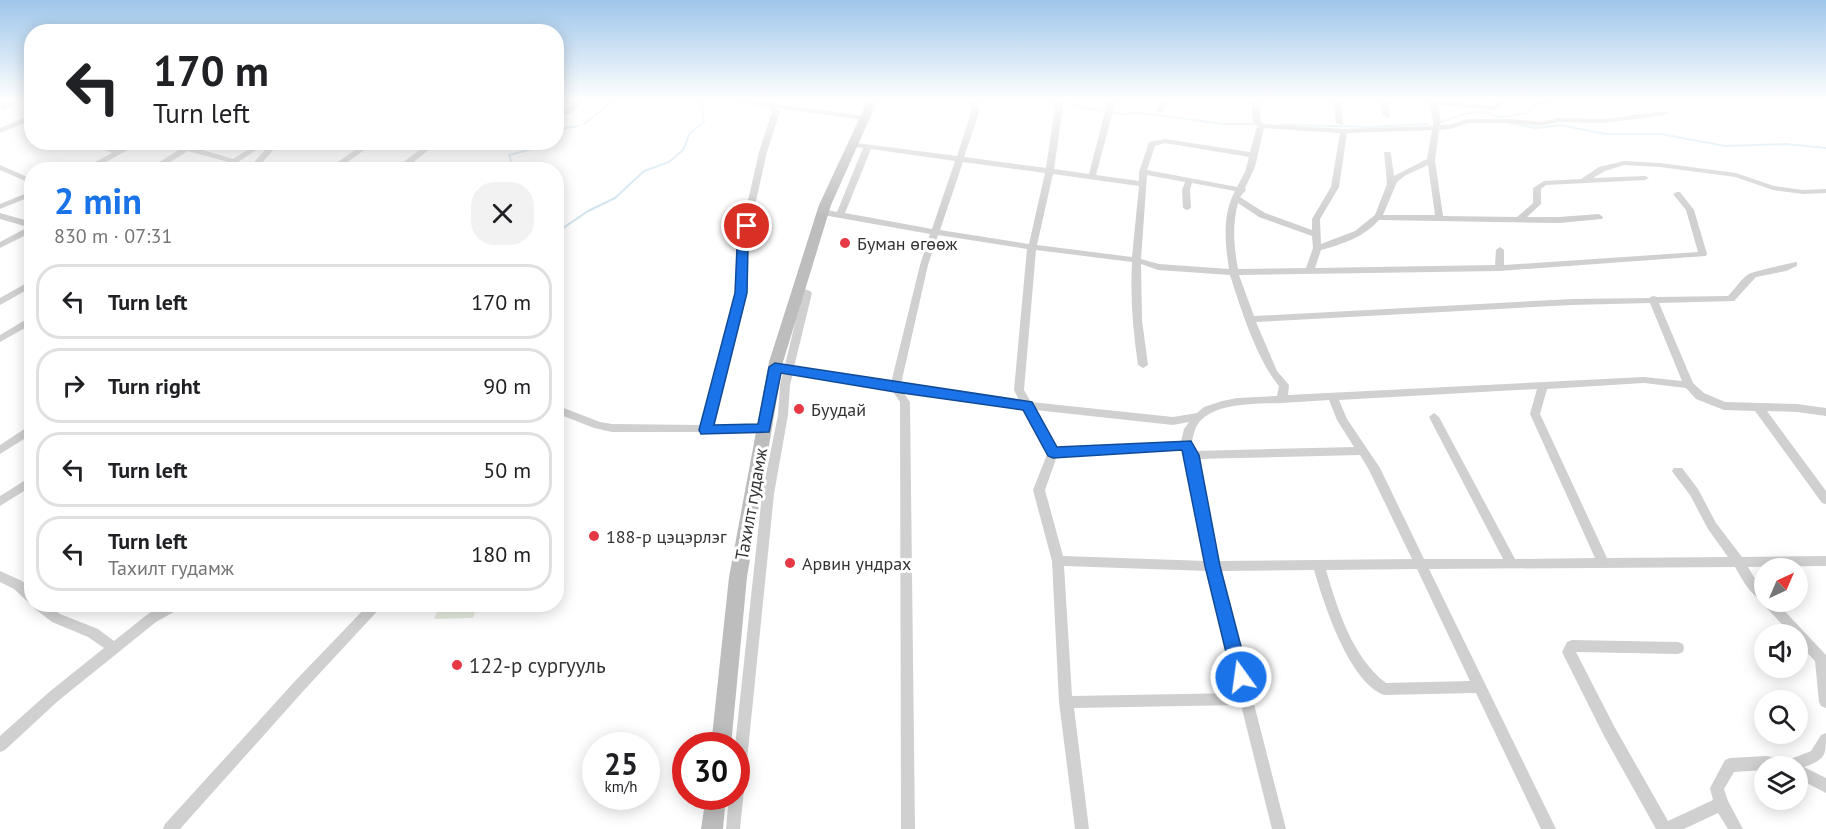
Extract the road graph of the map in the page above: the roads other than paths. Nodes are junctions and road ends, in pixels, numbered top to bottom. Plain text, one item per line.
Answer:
1 (767, 139) edge
2 (854, 139) edge
3 (966, 139) edge
4 (1054, 139) edge
5 (1102, 139) edge
6 (1257, 139) edge
7 (1341, 139) edge
8 (1433, 139) edge
9 (852, 144) junction
10 (868, 146) junction
11 (111, 150) edge
12 (125, 150) edge
13 (184, 150) edge
14 (194, 150) edge
15 (258, 150) edge
16 (267, 150) edge
17 (360, 150) edge
18 (425, 150) edge
19 (119, 153) junction
20 (1253, 154) junction
21 (1387, 154) dead end
22 (959, 160) junction
23 (1431, 160) junction
24 (233, 161) joint
25 (100, 162) edge
26 (164, 162) edge
27 (257, 162) edge
28 (343, 162) edge
29 (409, 162) edge
30 (0, 166) edge
31 (1050, 170) junction
32 (1143, 172) junction
33 (1092, 177) junction
34 (24, 178) edge
35 (1645, 178) dead end
36 (1189, 181) junction
37 (1583, 181) junction
38 (1143, 184) junction
39 (1391, 184) junction
40 (1826, 191) edge
41 (1239, 194) junction
42 (1677, 194) dead end
43 (24, 197) edge
44 (0, 207) edge
45 (1186, 207) dead end
46 (823, 212) junction
47 (840, 215) junction
48 (0, 216) edge
49 (1378, 217) junction
50 (1599, 217) dead end
51 (1439, 218) junction
52 (1518, 219) junction
53 (24, 224) edge
54 (935, 231) junction
55 (24, 232) edge
56 (1316, 234) junction
57 (0, 245) edge
58 (1033, 245) junction
59 (1317, 248) junction
60 (1500, 250) dead end
61 (1136, 260) junction
62 (1794, 264) dead end
63 (1499, 268) junction
64 (1310, 271) junction
65 (1233, 272) junction
66 (24, 288) edge
67 (1653, 299) junction
68 (0, 302) edge
69 (1252, 319) junction
70 (24, 324) edge
71 (0, 339) edge
72 (1143, 365) dead end
73 (782, 368) junction
74 (1689, 385) junction
75 (1542, 386) junction
76 (895, 387) junction
77 (1333, 397) junction
78 (1282, 399) junction
79 (1027, 405) junction
80 (1760, 408) junction
81 (1826, 411) edge
82 (564, 412) edge
83 (1198, 416) junction
84 (1434, 417) dead end
85 (764, 429) junction
86 (706, 430) junction
87 (24, 434) edge
88 (0, 450) edge
89 (1189, 450) junction
90 (1363, 451) junction
91 (1053, 452) junction
92 (1678, 471) dead end
93 (24, 486) edge
94 (1826, 500) edge
95 (0, 502) edge
96 (1058, 561) junction
97 (1826, 561) edge
98 (1511, 562) junction
99 (1603, 562) junction
100 (1739, 562) junction
101 (1419, 563) junction
102 (1213, 566) junction
103 (1319, 566) junction
104 (0, 576) edge
105 (738, 577) junction
106 (759, 579) junction
107 (1754, 585) edge
108 (24, 591) edge
109 (48, 612) edge
110 (163, 612) edge
111 (370, 612) edge
112 (1778, 612) edge
113 (114, 648) junction
114 (1678, 648) dead end
115 (750, 653) junction
116 (730, 654) junction
117 (1480, 687) junction
118 (1246, 699) junction
119 (1066, 702) junction
120 (1826, 702) edge
121 (722, 732) edge
122 (1826, 740) edge
123 (0, 745) edge
124 (1808, 759) edge
125 (1754, 764) edge
126 (1808, 777) edge
127 (1826, 786) edge
128 (1721, 804) junction
129 (714, 810) edge
130 (170, 829) edge
131 (712, 829) edge
132 (734, 829) edge
133 (908, 829) edge
134 (1082, 829) edge
135 (1279, 829) edge
136 (1549, 829) edge
137 (1666, 829) edge
138 (1736, 829) edge

1 - 86 street
2 - 9 main road, Тахилт гудамж
3 - 22 street
4 - 31 street
5 - 33 street
6 - 20 street
7 - 56 street
8 - 23 street
9 - 10 street
9 - 46 main road, Тахилт гудамж
10 - 22 street
10 - 47 street
11 - 19 street
12 - 19 street
13 - 26 street
14 - 24 street
15 - 24 street
16 - 27 street
17 - 28 street
18 - 29 street
19 - 25 street
20 - 32 street
20 - 41 street
21 - 39 street
22 - 31 street
22 - 54 street
23 - 39 street
23 - 51 street
30 - 34 street
31 - 33 street
31 - 58 street
32 - 36 street
32 - 38 street
33 - 38 street
35 - 37 street
36 - 41 street
36 - 45 street
37 - 40 street
37 - 52 street
38 - 61 street
39 - 49 street
41 - 56 street
41 - 65 street
42 - 63 street
43 - 44 street
46 - 47 street
46 - 73 main road, Тахилт гудамж
47 - 54 street
48 - 53 street
49 - 51 street
49 - 59 street
50 - 52 street
51 - 52 street
54 - 58 street
54 - 76 street
55 - 57 street
56 - 59 street
58 - 61 street
58 - 79 street
59 - 64 street
60 - 63 street
61 - 65 street
61 - 72 street
62 - 67 street
63 - 64 street
64 - 65 street
65 - 69 street
66 - 68 street
67 - 69 street
67 - 74 street
69 - 78 street
70 - 71 street
73 - 76 street
73 - 85 main road, Тахилт гудамж
73 - 106 street
74 - 75 street
74 - 80 street
75 - 77 street
75 - 99 street
76 - 79 street
76 - 133 street
77 - 78 street
77 - 90 street
78 - 83 street
79 - 83 street
79 - 91 street
80 - 81 street
80 - 94 street
82 - 86 street
83 - 89 street
84 - 98 street
85 - 86 street
85 - 105 main road, Тахилт гудамж
87 - 88 street
89 - 90 street
89 - 91 street
89 - 102 street
90 - 101 street
91 - 96 street
92 - 100 street
93 - 95 street
96 - 102 street
96 - 119 street
97 - 100 street
98 - 99 street
98 - 101 street
99 - 100 street
100 - 107 street
101 - 103 street
101 - 117 street
102 - 103 street
102 - 118 street
103 - 117 street
104 - 108 street
105 - 106 street
105 - 116 main road, Тахилт гудамж
106 - 115 street
109 - 113 street
110 - 113 street
111 - 130 street
112 - 120 street
113 - 123 street
114 - 137 street
115 - 116 street
115 - 132 street
116 - 121 main road, Тахилт гудамж
117 - 136 street
118 - 119 street
118 - 135 street
119 - 134 street
122 - 124 street
125 - 128 street
126 - 127 street
128 - 137 street
128 - 138 street
129 - 131 main road

